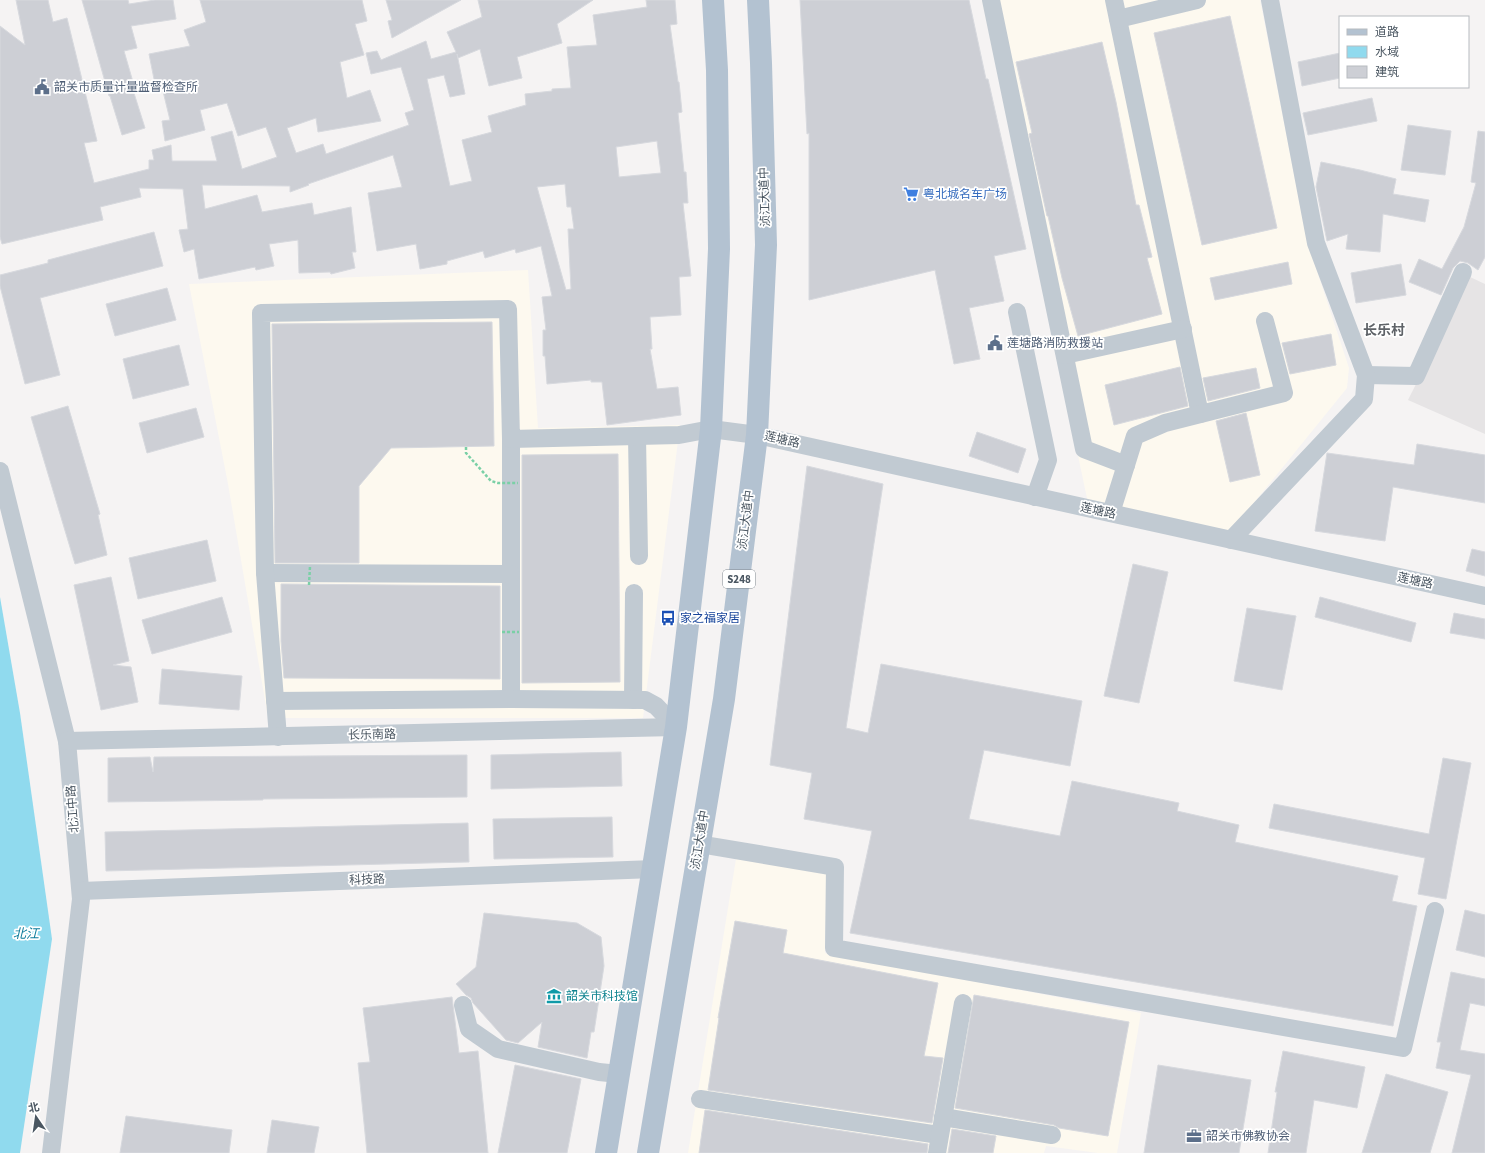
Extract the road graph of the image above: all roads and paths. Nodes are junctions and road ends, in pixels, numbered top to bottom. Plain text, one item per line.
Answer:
1 (713, 0) edge
2 (758, 0) edge
3 (990, 0) edge
4 (1114, 0) edge
5 (1197, 0) edge
6 (1270, 0) edge
7 (1118, 19) junction
8 (1463, 272) dead end
9 (1017, 312) dead end
10 (1265, 320) dead end
11 (1183, 329) junction
12 (1065, 355) junction
13 (1366, 375) junction
14 (1200, 414) junction
15 (711, 429) junction
16 (756, 435) junction
17 (637, 436) junction
18 (511, 439) junction
19 (466, 447) dead end
20 (1126, 465) junction
21 (0, 471) edge
22 (518, 483) dead end
23 (1035, 497) junction
24 (1111, 513) junction
25 (1231, 540) junction
26 (639, 556) dead end
27 (310, 566) dead end
28 (265, 573) junction
29 (511, 574) junction
30 (309, 585) dead end
31 (634, 593) dead end
32 (1485, 596) edge
33 (502, 632) dead end
34 (519, 632) dead end
35 (511, 699) junction
36 (633, 700) junction
37 (276, 702) junction
38 (676, 727) junction
39 (278, 737) junction
40 (67, 742) junction
41 (699, 844) junction
42 (654, 869) junction
43 (81, 891) junction
44 (1435, 911) dead end
45 (963, 1003) dead end
46 (463, 1005) dead end
47 (619, 1074) junction
48 (700, 1099) dead end
49 (943, 1117) junction
50 (1052, 1134) dead end
51 (940, 1135) junction
52 (51, 1153) edge
53 (606, 1153) edge
54 (648, 1153) edge
55 (936, 1153) edge

1 - 15 main road
2 - 16 main road, 浈江大道中 / S248
3 - 12 street
4 - 7 street
5 - 7 street
6 - 13 street
7 - 11 street
8 - 13 street
9 - 23 street
10 - 14 street
11 - 12 street
11 - 14 street
12 - 20 street
13 - 25 street
14 - 20 street
15 - 16 street, 莲塘路
15 - 17 street, 莲塘路
15 - 38 main road
16 - 23 street, 莲塘路
16 - 41 main road, 浈江大道中 / S248
17 - 18 street, 莲塘路
17 - 26 street
18 - 28 street
18 - 29 street
19 - 22 path, bridge
20 - 24 street
21 - 40 street, 北江中路
23 - 24 street, 莲塘路
24 - 25 street, 莲塘路
25 - 32 street, 莲塘路
27 - 30 path, bridge
28 - 29 street
28 - 37 street
29 - 35 street
31 - 36 street
33 - 34 path, bridge
35 - 36 street
35 - 37 street
36 - 38 street
37 - 39 street
38 - 39 street, 长乐南路
38 - 42 main road
39 - 40 street, 长乐南路
40 - 43 street, 北江中路
41 - 44 street
41 - 54 main road, 浈江大道中 / S248
42 - 43 street, 科技路
42 - 47 main road
43 - 52 street, 北江中路
45 - 49 street
46 - 47 street
47 - 53 main road
48 - 51 street
49 - 50 street
49 - 51 street
51 - 55 street

